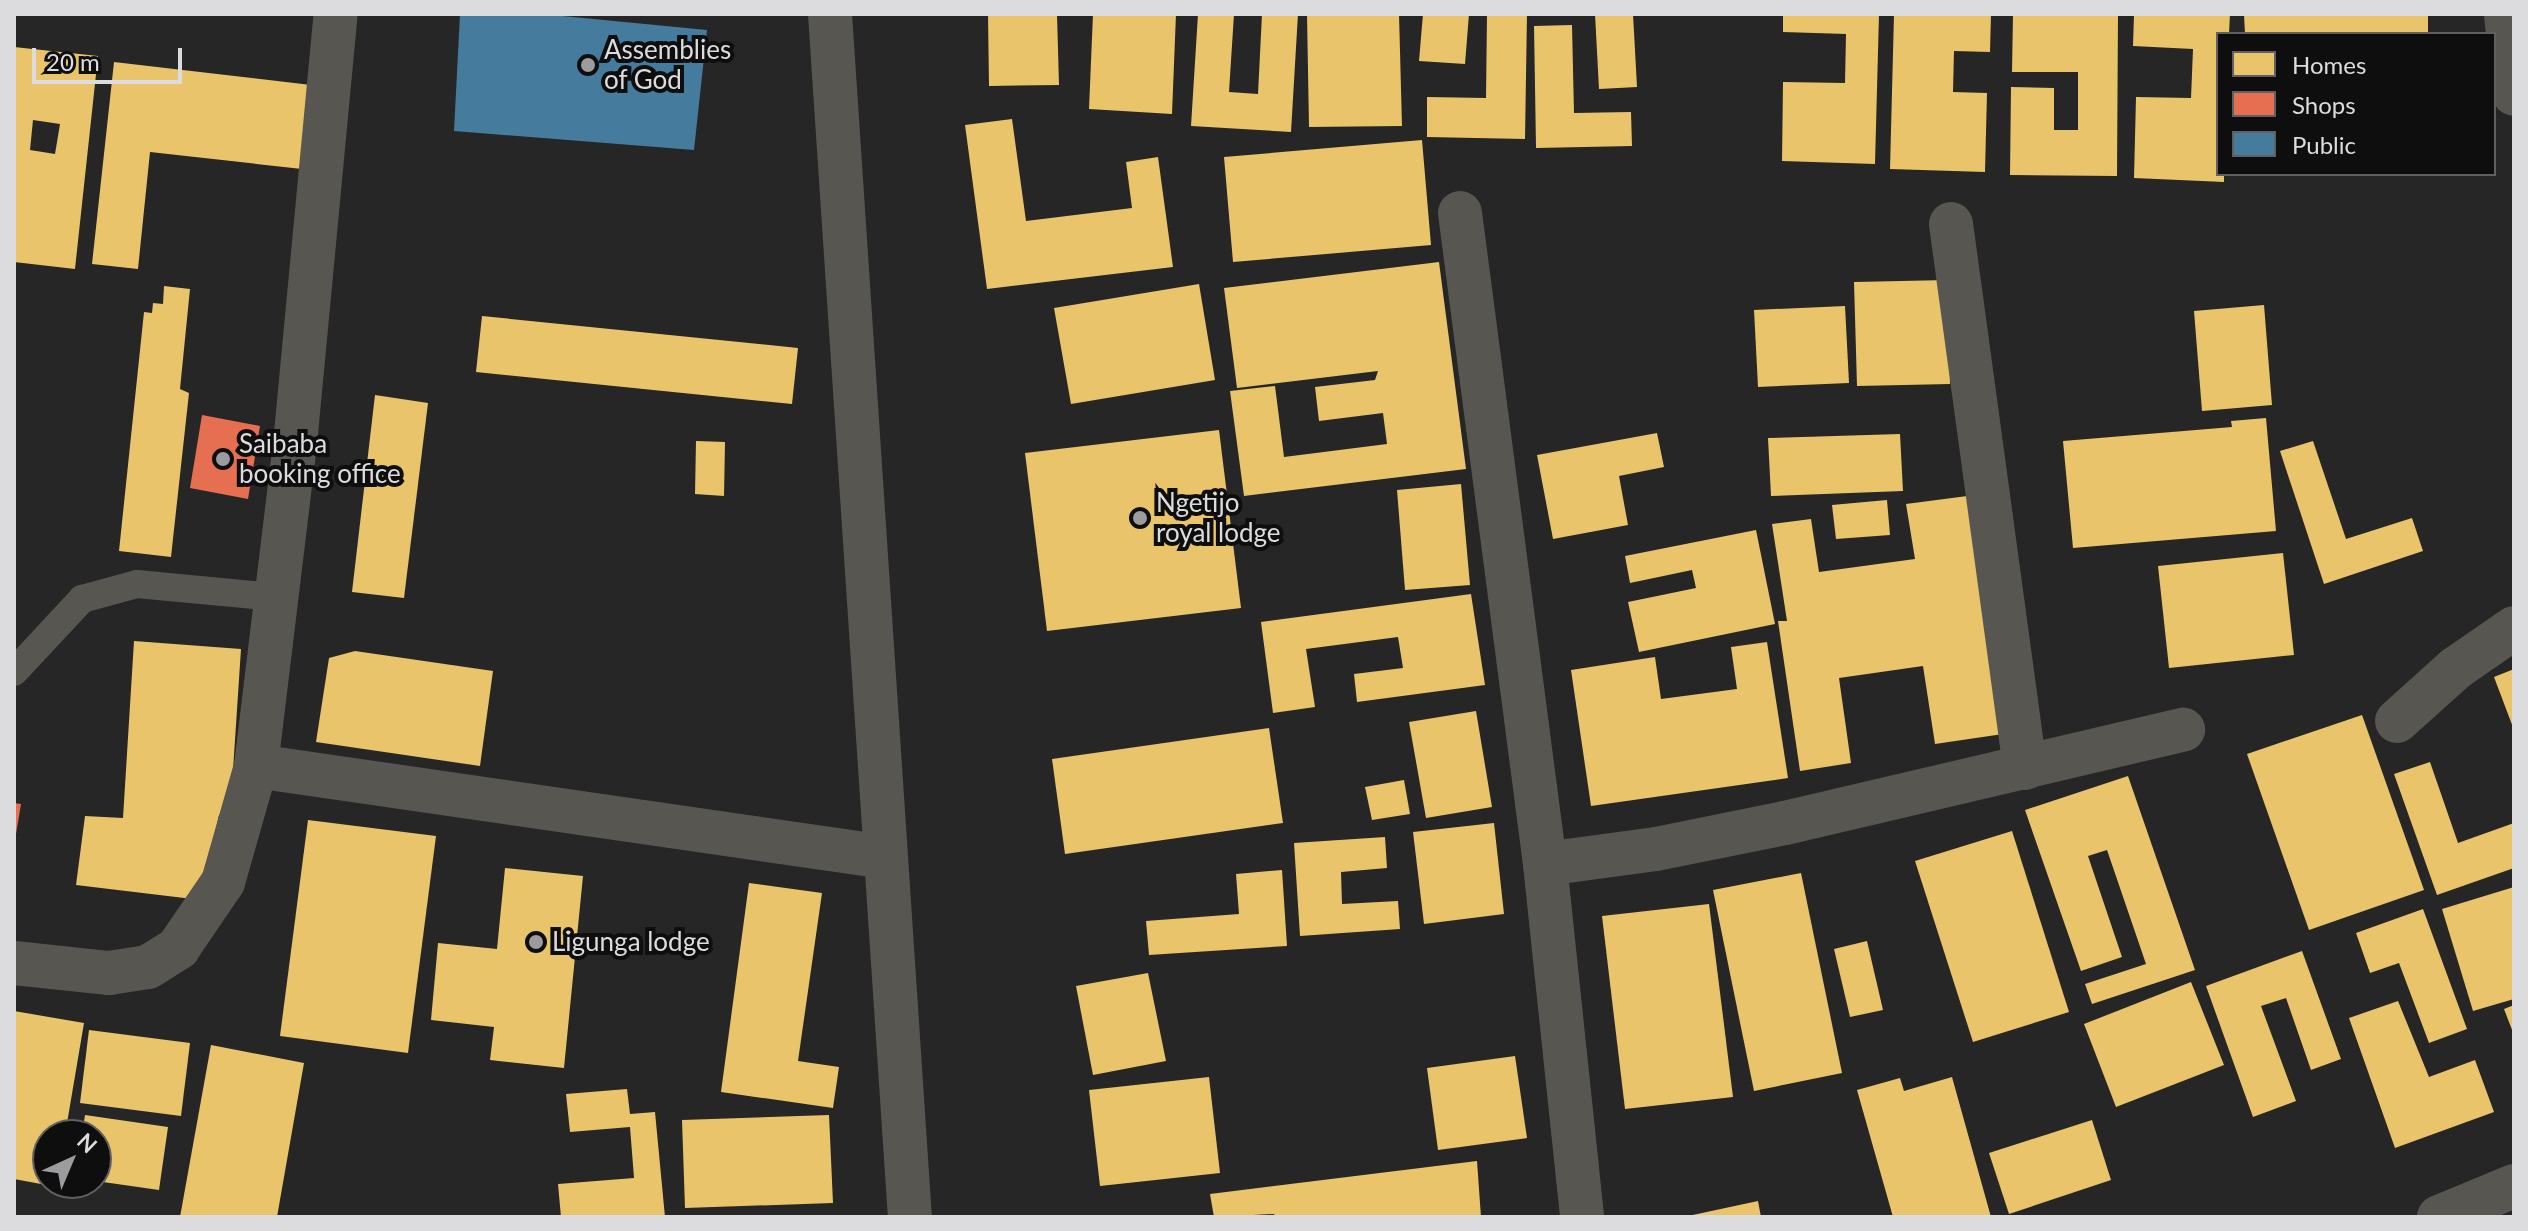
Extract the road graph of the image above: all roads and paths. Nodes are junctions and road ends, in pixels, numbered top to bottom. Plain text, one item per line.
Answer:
1 (336, 14) edge
2 (830, 14) edge
3 (2506, 14) edge
4 (2514, 94) edge
5 (1460, 213) dead end
6 (1951, 224) dead end
7 (275, 597) junction
8 (2514, 628) edge
9 (14, 672) edge
10 (2397, 721) dead end
11 (2183, 730) dead end
12 (256, 766) junction
13 (2025, 768) junction
14 (885, 857) junction
15 (1545, 864) junction
16 (14, 963) edge
17 (2514, 1186) edge
18 (910, 1217) edge
19 (1582, 1217) edge
20 (2439, 1217) edge

1 - 7 street
2 - 14 street
3 - 4 street
5 - 15 street
6 - 13 street
7 - 9 lane
7 - 12 street
8 - 10 street
11 - 13 street
12 - 14 street
12 - 16 street
13 - 15 street
14 - 18 street
15 - 19 street
17 - 20 street

